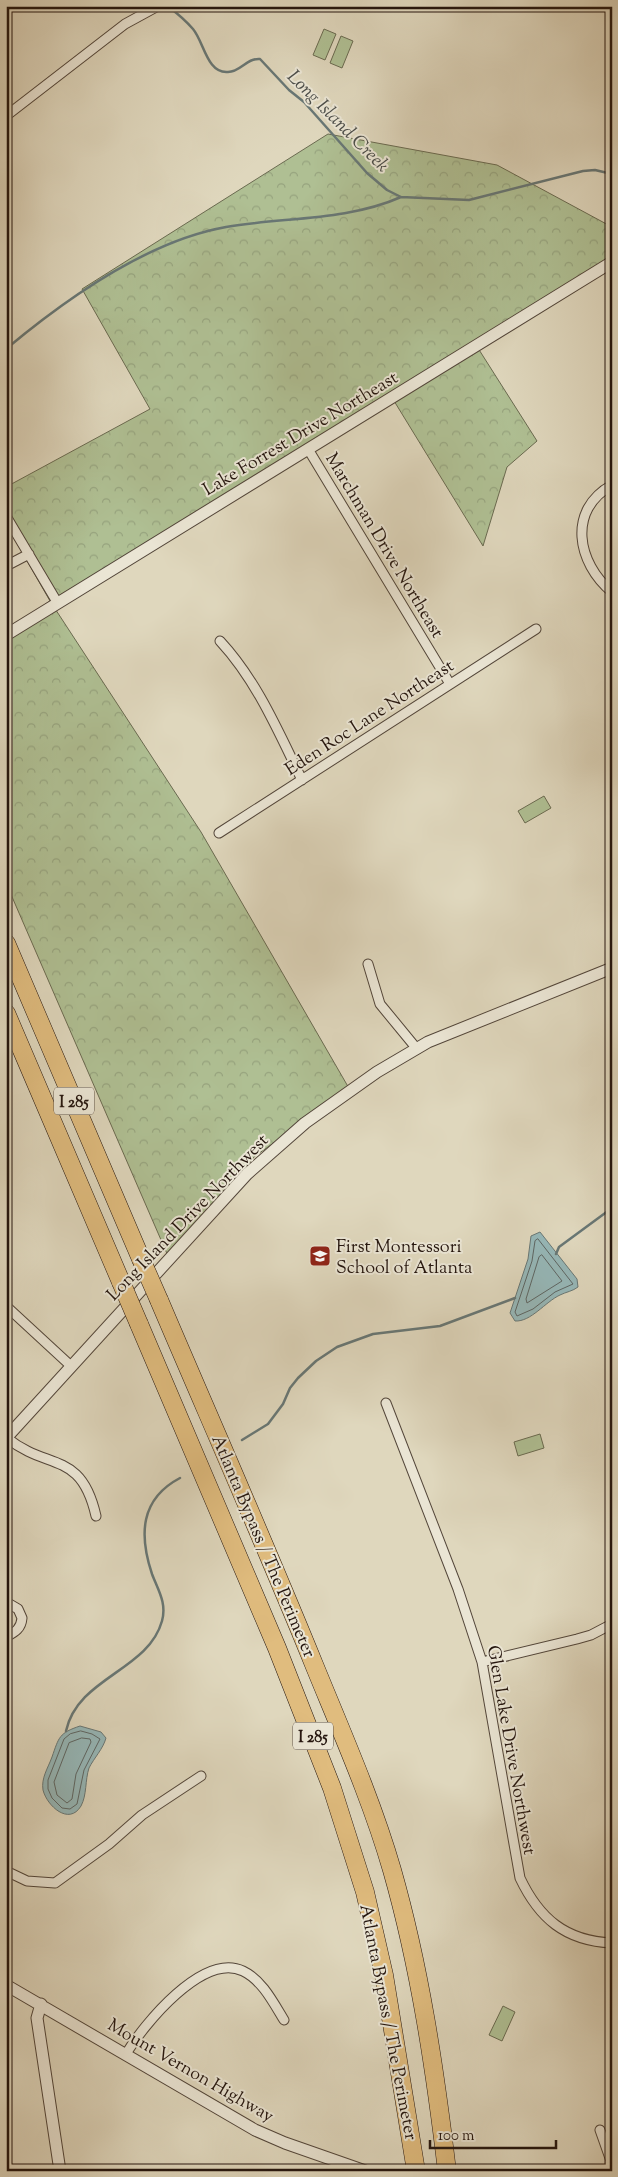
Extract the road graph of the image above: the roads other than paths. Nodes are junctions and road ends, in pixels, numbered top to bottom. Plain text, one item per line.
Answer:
1 (158, 6) edge
2 (6, 116) edge
3 (612, 262) edge
4 (308, 449) junction
5 (612, 485) edge
6 (6, 516) edge
7 (29, 554) junction
8 (6, 566) edge
9 (612, 592) edge
10 (57, 602) junction
11 (536, 629) dead end
12 (6, 635) edge
13 (220, 640) dead end
14 (450, 684) junction
15 (302, 780) junction
16 (219, 833) dead end
17 (6, 943) edge
18 (368, 964) dead end
19 (612, 968) edge
20 (6, 1013) edge
21 (6, 1041) edge
22 (417, 1049) junction
23 (79, 1183) junction
24 (6, 1306) edge
25 (71, 1366) junction
26 (386, 1403) dead end
27 (6, 1438) edge
28 (96, 1516) dead end
29 (6, 1602) edge
30 (612, 1624) edge
31 (6, 1637) edge
32 (482, 1662) junction
33 (201, 1776) dead end
34 (6, 1871) edge
35 (612, 1943) edge
36 (6, 1985) edge
37 (41, 2004) junction
38 (284, 2020) dead end
39 (126, 2054) junction
40 (600, 2130) dead end
41 (60, 2171) edge
42 (365, 2171) edge
43 (416, 2171) edge
44 (447, 2171) edge
45 (610, 2171) edge

1 - 2 street
3 - 4 street, Lake Forrest Drive Northeast
4 - 10 street, Lake Forrest Drive Northeast
4 - 14 street, Marchman Drive Northeast
5 - 9 street
6 - 7 street
7 - 8 street
7 - 10 street
10 - 12 street, Lake Forrest Drive Northeast
11 - 14 street, Eden Roc Lane Northeast
13 - 15 street
14 - 15 street, Eden Roc Lane Northeast
15 - 16 street, Eden Roc Lane Northeast
17 - 44 highway, Atlanta Bypass / The Perimeter / I 285, bridge
18 - 22 street
19 - 22 street, Long Island Drive Northwest
20 - 23 highway, Atlanta Bypass / The Perimeter / I 285
21 - 23 highway
22 - 25 street, Long Island Drive Northwest
23 - 43 highway, Atlanta Bypass / The Perimeter / I 285, bridge
24 - 25 street
25 - 27 street, Long Island Drive Northwest
26 - 32 street, Glen Lake Drive Northwest
27 - 28 street
29 - 31 street
30 - 32 street
32 - 35 street, Glen Lake Drive Northwest
33 - 34 street
36 - 37 street, Mount Vernon Highway
37 - 39 street, Mount Vernon Highway
37 - 41 street
38 - 39 street
39 - 42 street, Mount Vernon Highway
40 - 45 street

